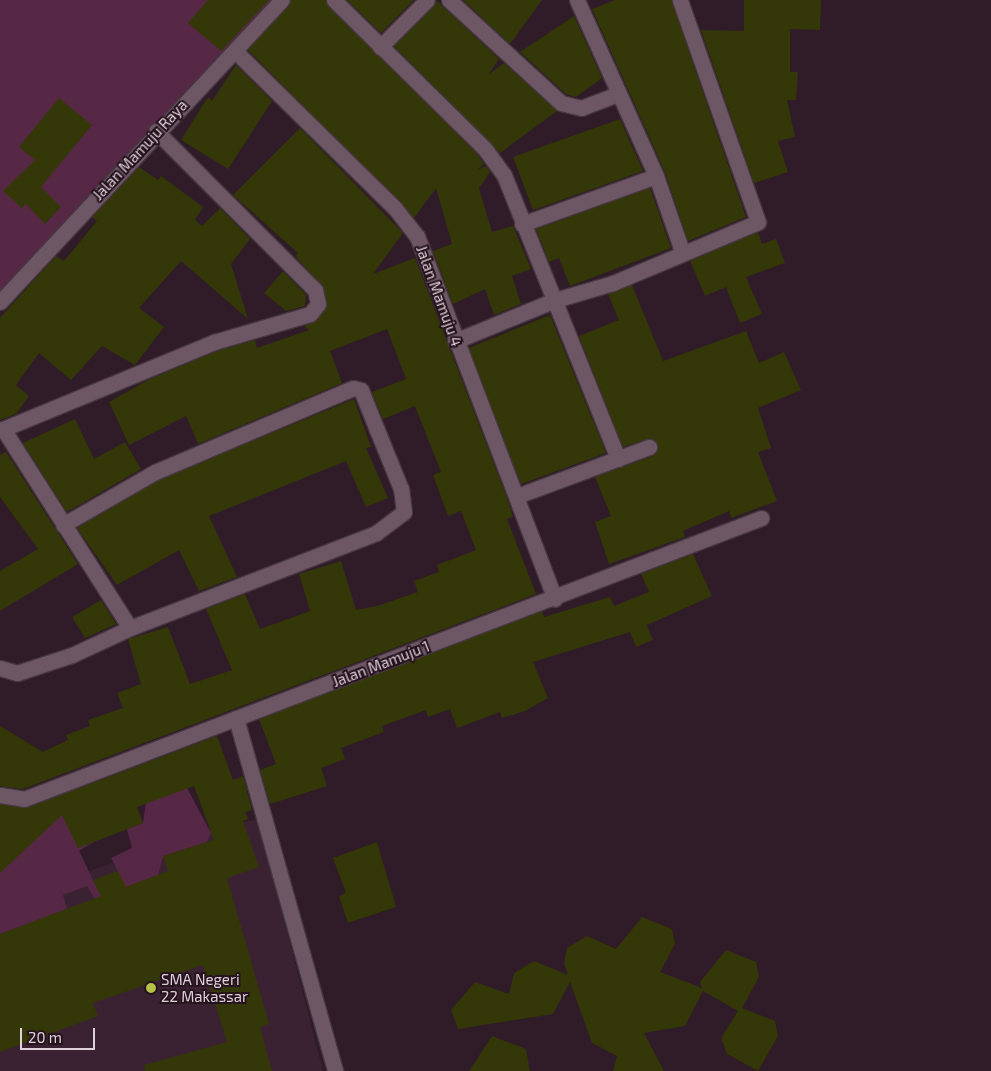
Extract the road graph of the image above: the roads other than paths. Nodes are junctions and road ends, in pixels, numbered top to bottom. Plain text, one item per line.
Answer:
1 (282, 0) edge
2 (334, 0) edge
3 (427, 0) edge
4 (449, 0) edge
5 (577, 0) edge
6 (680, 0) edge
7 (380, 47) junction
8 (235, 51) junction
9 (618, 94) junction
10 (156, 131) junction
11 (656, 176) junction
12 (522, 224) junction
13 (682, 251) junction
14 (555, 300) junction
15 (0, 302) edge
16 (455, 341) junction
17 (1, 428) edge
18 (649, 447) dead end
19 (618, 459) junction
20 (517, 496) junction
21 (761, 518) dead end
22 (63, 525) junction
23 (555, 599) junction
24 (130, 628) junction
25 (0, 668) edge
26 (236, 718) junction
27 (0, 796) edge
28 (335, 1071) edge

1 - 8 street, Jalan Mamuju Raya
2 - 7 street
3 - 7 street
4 - 9 street
5 - 9 street
6 - 13 street
7 - 12 street
8 - 10 street, Jalan Mamuju Raya
8 - 16 street, Jalan Mamuju 4
9 - 11 street
10 - 15 street, Jalan Mamuju Raya
10 - 17 street
11 - 12 street
11 - 13 street
12 - 14 street
13 - 14 street
14 - 16 street
14 - 19 street
16 - 20 street, Jalan Mamuju 4
17 - 22 street
18 - 19 street
19 - 20 street
20 - 23 street, Jalan Mamuju 4
21 - 23 street, Jalan Mamuju 1
22 - 24 street
22 - 24 street
23 - 26 street, Jalan Mamuju 1
24 - 25 street
26 - 27 street, Jalan Mamuju 1
26 - 28 street

